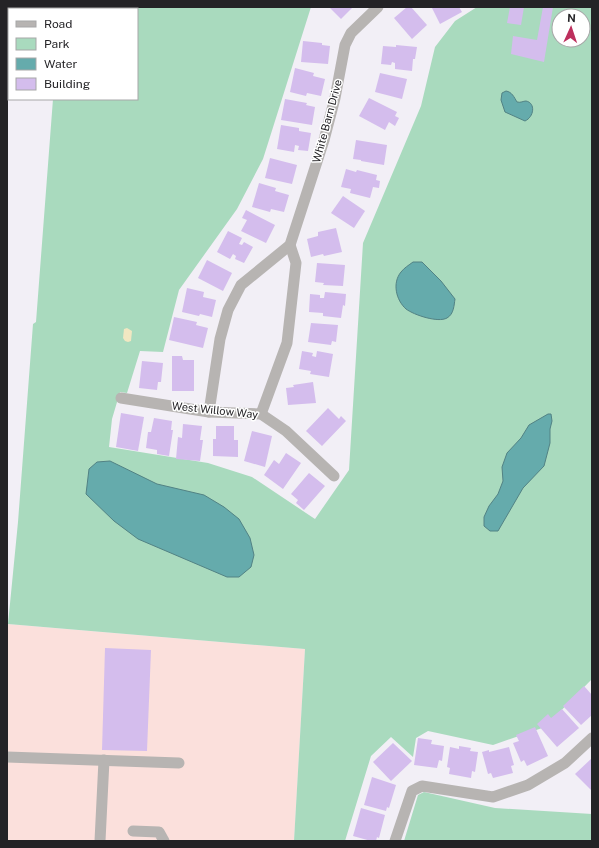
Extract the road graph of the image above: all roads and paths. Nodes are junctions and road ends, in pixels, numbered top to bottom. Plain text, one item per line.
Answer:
1 (378, 7) edge
2 (290, 245) junction
3 (121, 398) dead end
4 (209, 412) junction
5 (261, 414) junction
6 (334, 476) dead end
7 (592, 738) edge
8 (7, 757) edge
9 (104, 760) junction
10 (179, 763) dead end
11 (133, 831) dead end
12 (100, 841) edge
13 (164, 841) edge
14 (395, 841) edge

1 - 2 street, White Barn Drive
2 - 4 street
2 - 5 street
3 - 4 street, West Willow Way
4 - 5 street, West Willow Way
5 - 6 street, West Willow Way
7 - 14 street
8 - 9 street
9 - 10 street
9 - 12 street
11 - 13 street

